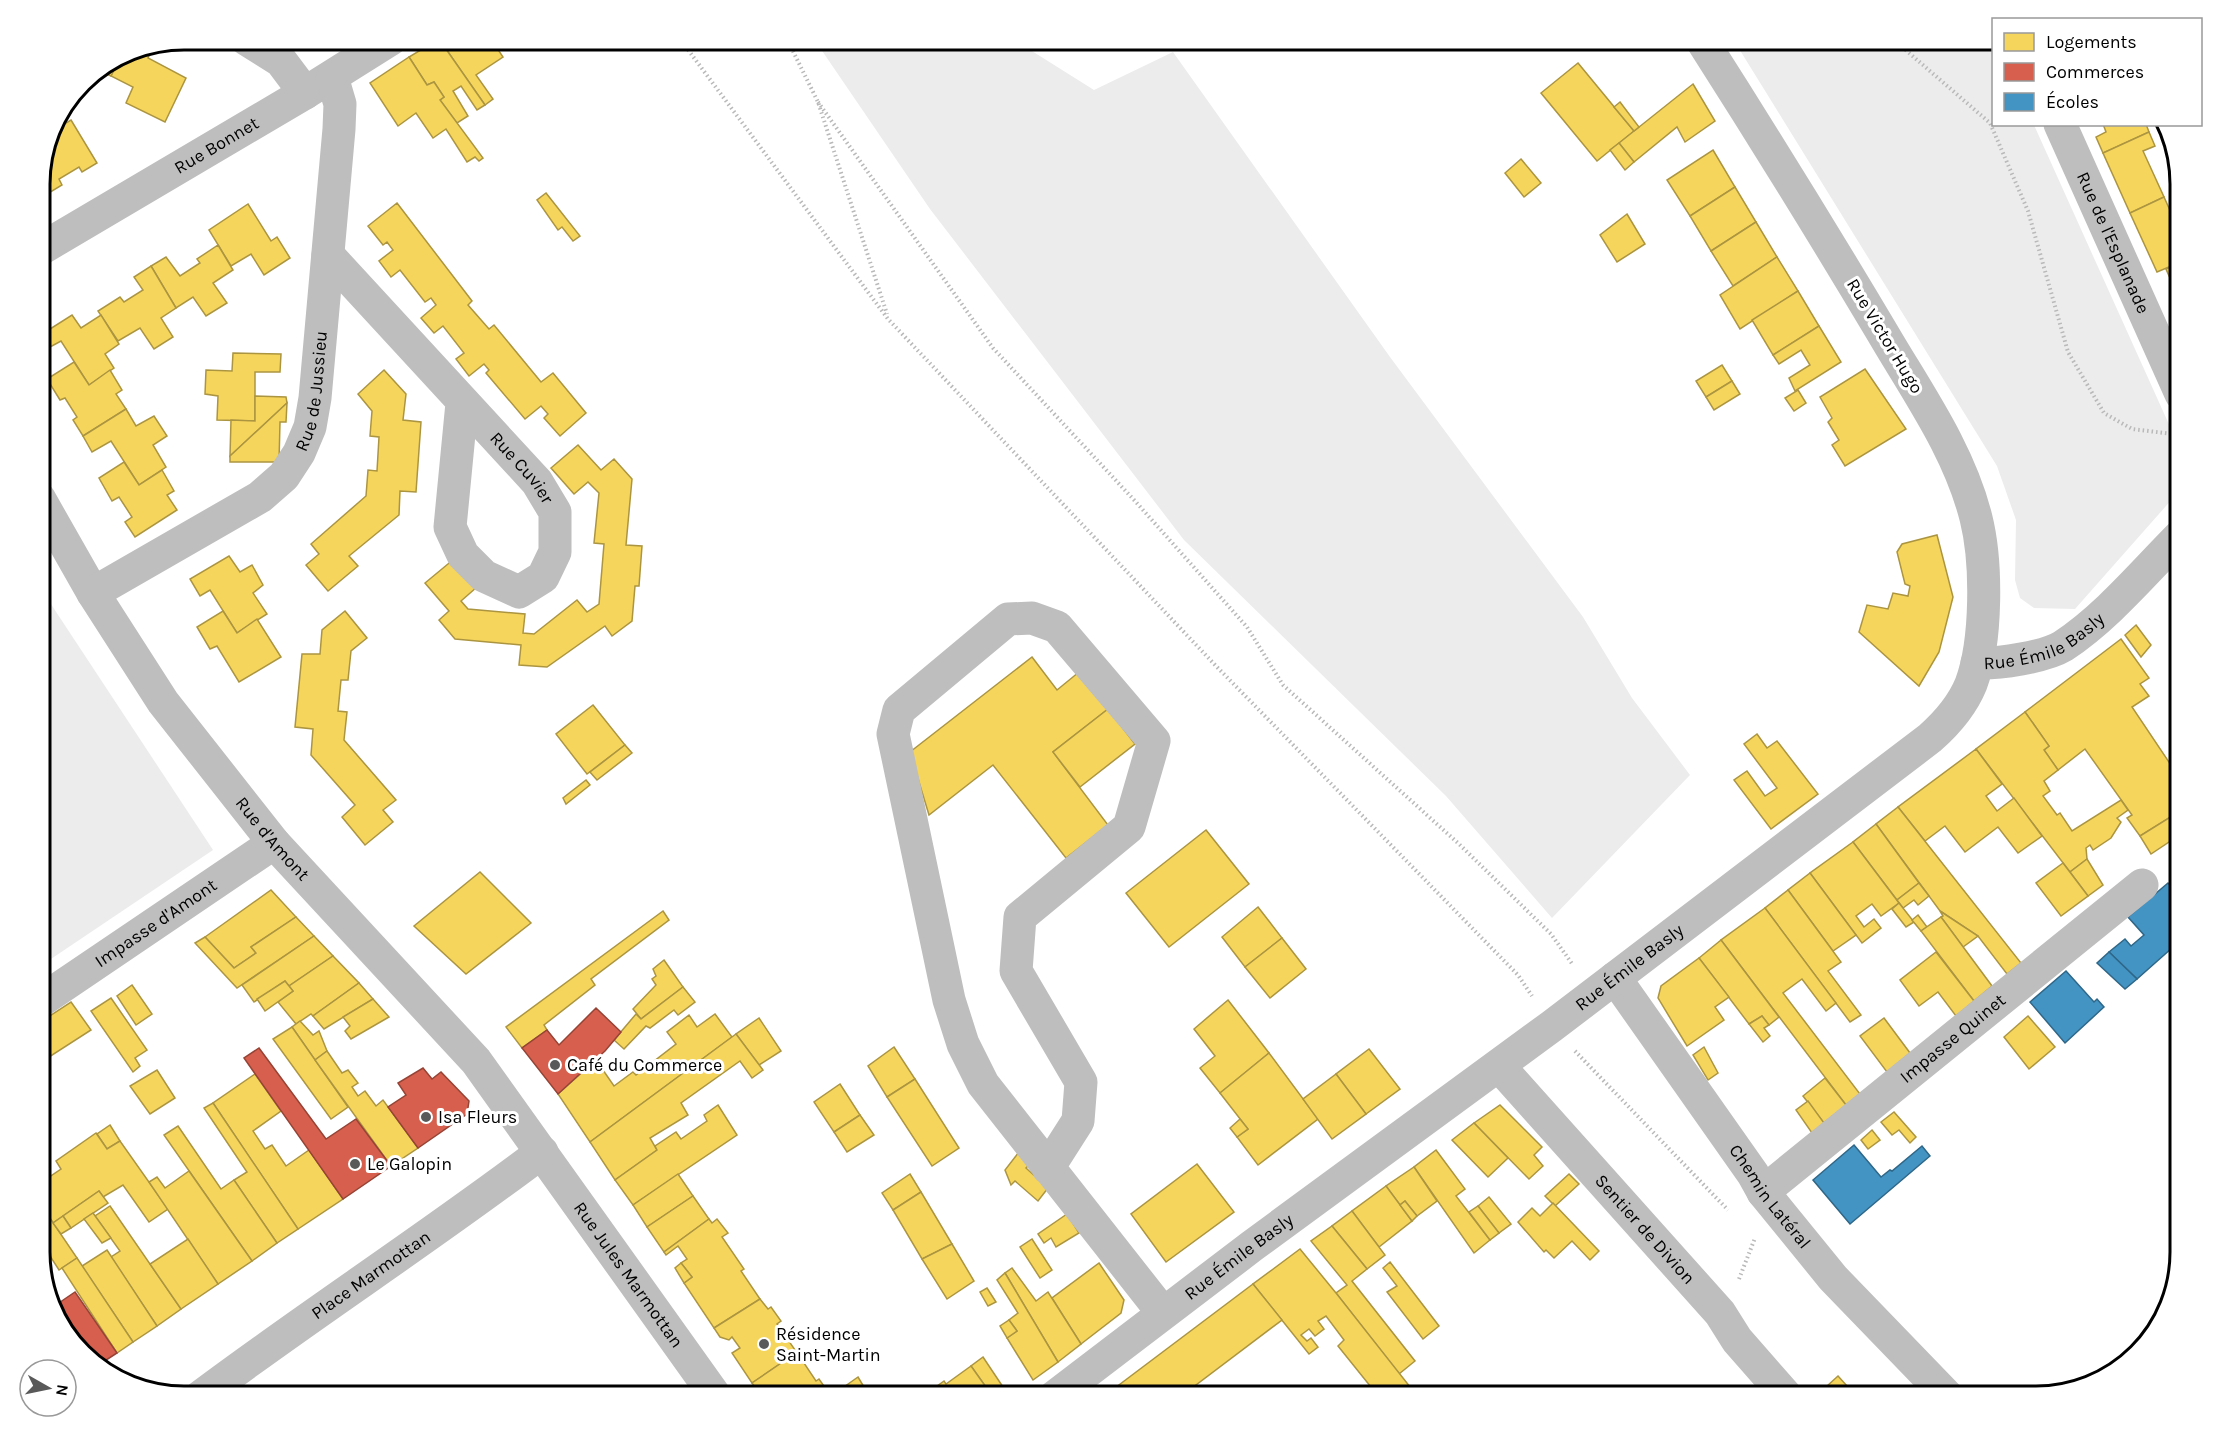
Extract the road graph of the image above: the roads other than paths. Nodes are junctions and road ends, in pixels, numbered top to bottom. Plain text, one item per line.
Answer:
1 (264, 50) edge
2 (374, 50) edge
3 (1708, 50) edge
4 (333, 76) junction
5 (305, 93) junction
6 (2061, 126) edge
7 (50, 244) edge
8 (328, 255) junction
9 (2170, 369) edge
10 (462, 403) junction
11 (50, 517) edge
12 (2170, 546) edge
13 (93, 593) junction
14 (1977, 663) junction
15 (274, 843) junction
16 (2142, 885) dead end
17 (1604, 986) junction
18 (50, 995) edge
19 (1499, 1065) junction
20 (542, 1152) junction
21 (1048, 1168) junction
22 (1763, 1192) junction
23 (1163, 1313) junction
24 (215, 1386) edge
25 (708, 1386) edge
26 (1068, 1386) edge
27 (1777, 1386) edge
28 (1937, 1386) edge

1 - 5 street
2 - 4 street, Rue Bonnet
3 - 14 street, Rue Victor Hugo
4 - 5 street, Rue Bonnet
4 - 8 street, Rue de Jussieu
5 - 7 street, Rue Bonnet
6 - 9 street, Rue de l'Esplanade
8 - 10 street, Rue Cuvier
8 - 13 street, Rue de Jussieu
10 - 10 street, Rue Cuvier
11 - 13 street, Rue d'Amont
12 - 14 street, Rue Émile Basly
13 - 15 street, Rue d'Amont
14 - 17 street, Rue Émile Basly
15 - 18 street, Impasse d'Amont
15 - 20 street, Rue d'Amont
16 - 22 street, Impasse Quinet
17 - 19 street, Rue Émile Basly
17 - 22 street, Chemin Latéral
19 - 23 street, Rue Émile Basly
19 - 27 street, Sentier de Divion
20 - 24 street, Place Marmottan
20 - 25 street, Rue Jules Marmottan
21 - 21 street
21 - 23 street
22 - 28 street, Chemin Latéral
23 - 26 street, Rue Émile Basly

